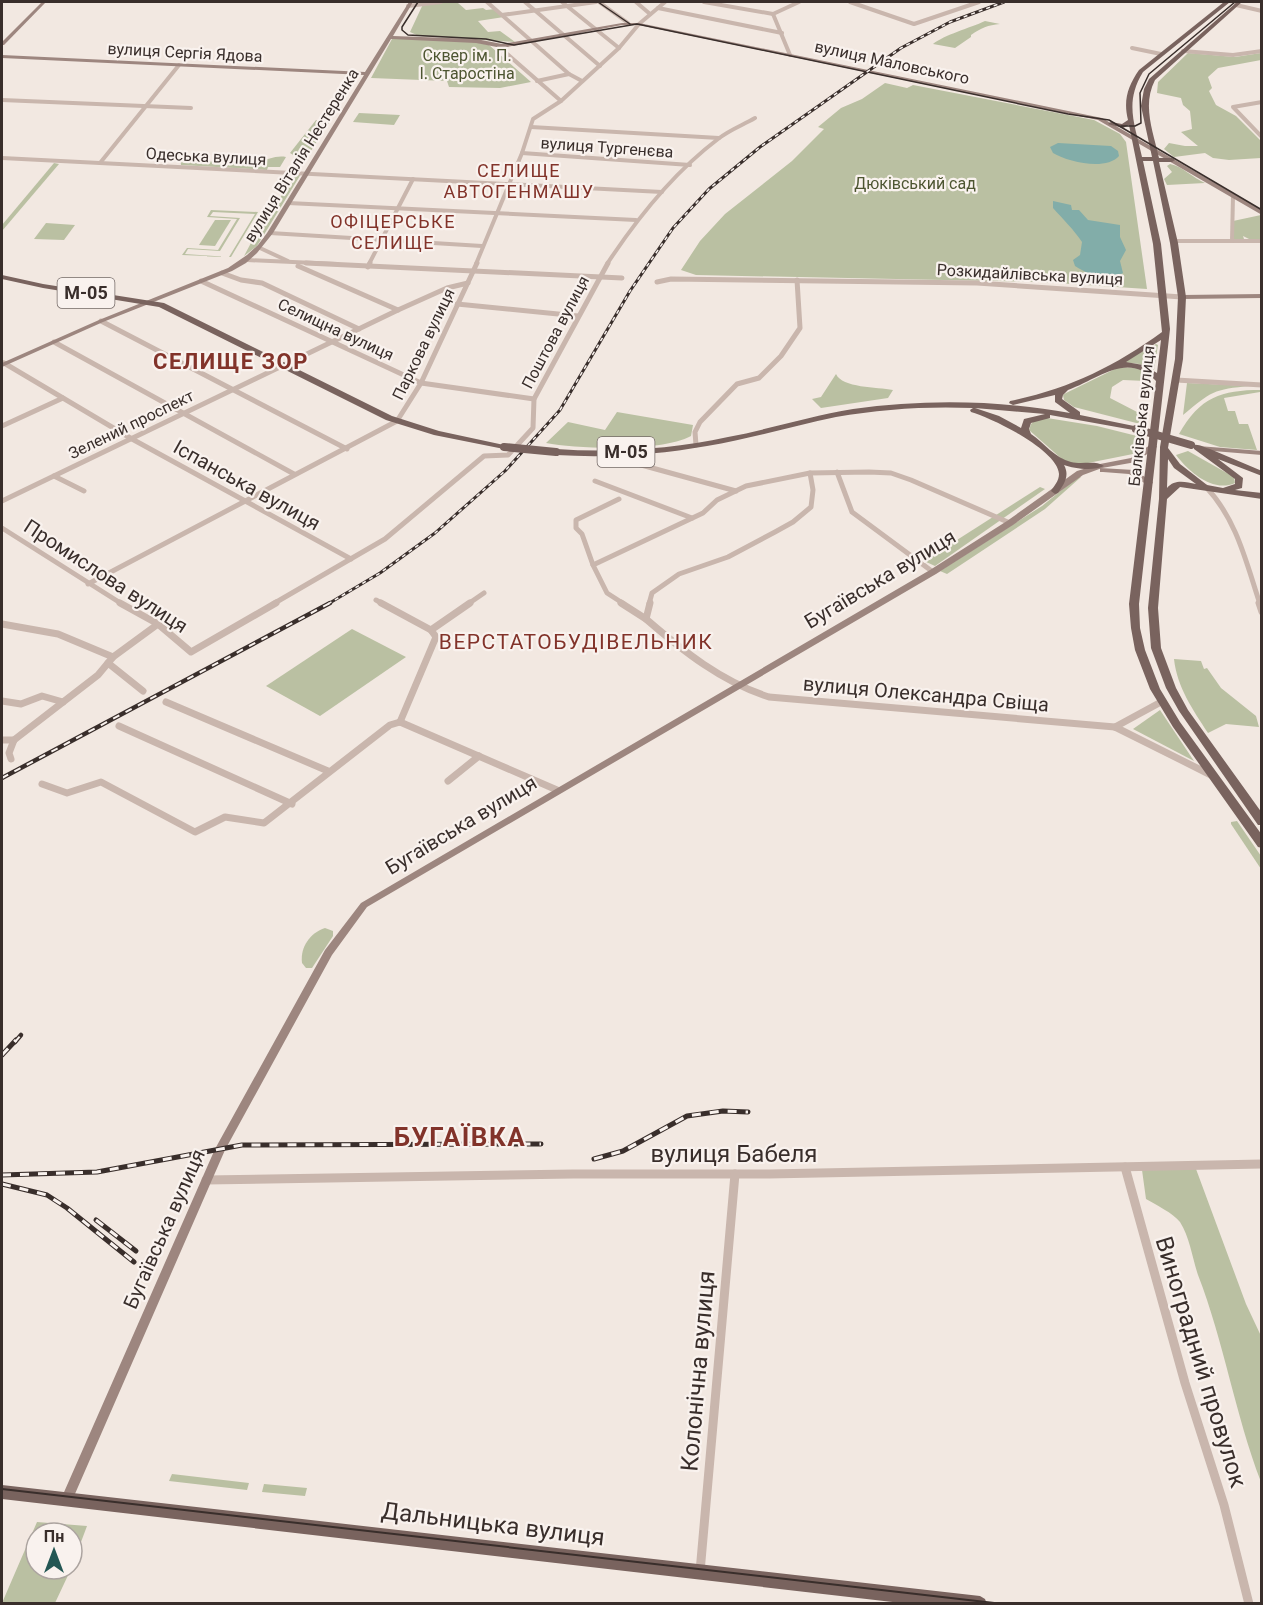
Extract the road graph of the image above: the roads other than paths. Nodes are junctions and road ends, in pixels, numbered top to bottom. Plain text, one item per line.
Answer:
1 (44, 2) edge
2 (441, 2) edge
3 (487, 2) edge
4 (525, 2) edge
5 (562, 2) edge
6 (597, 2) edge
7 (636, 2) edge
8 (665, 2) edge
9 (704, 2) edge
10 (800, 2) edge
11 (850, 2) edge
12 (979, 2) edge
13 (1227, 2) edge
14 (785, 3) dead end
15 (1238, 3) edge
16 (409, 4) edge
17 (791, 5) junction
18 (567, 6) junction
19 (658, 8) junction
20 (536, 10) junction
21 (1262, 11) edge
22 (650, 14) junction
23 (773, 14) junction
24 (502, 15) junction
25 (628, 23) junction
26 (639, 24) junction
27 (595, 29) junction
28 (782, 33) junction
29 (564, 35) junction
30 (390, 37) junction
31 (532, 41) junction
32 (2, 43) edge
33 (498, 46) junction
34 (619, 48) junction
35 (1132, 48) dead end
36 (1183, 51) junction
37 (1262, 51) edge
38 (1161, 54) junction
39 (790, 55) junction
40 (2, 56) edge
41 (178, 65) junction
42 (600, 66) junction
43 (367, 74) junction
44 (569, 75) junction
45 (537, 81) junction
46 (582, 81) junction
47 (2, 100) edge
48 (561, 101) junction
49 (1262, 102) edge
50 (145, 106) junction
51 (191, 108) dead end
52 (755, 118) dead end
53 (1131, 120) junction
54 (1111, 124) junction
55 (531, 127) junction
56 (1262, 137) edge
57 (718, 138) junction
58 (1134, 138) junction
59 (1152, 140) junction
60 (522, 153) junction
61 (1156, 155) junction
62 (2, 158) edge
63 (1138, 159) junction
64 (1172, 160) joint
65 (100, 163) junction
66 (690, 165) junction
67 (306, 174) junction
68 (413, 179) junction
69 (508, 183) junction
70 (662, 192) junction
71 (1233, 196) junction
72 (288, 203) junction
73 (398, 209) junction
74 (1262, 213) edge
75 (496, 214) junction
76 (636, 220) junction
77 (270, 233) junction
78 (380, 240) junction
79 (1174, 241) junction
80 (1232, 241) junction
81 (1262, 241) edge
82 (482, 246) junction
83 (260, 248) junction
84 (247, 260) junction
85 (292, 263) junction
86 (368, 267) junction
87 (473, 271) junction
88 (222, 273) junction
89 (599, 276) junction
90 (2, 277) edge
91 (622, 278) dead end
92 (797, 280) junction
93 (201, 281) junction
94 (657, 282) dead end
95 (468, 283) junction
96 (1164, 296) junction
97 (1182, 297) junction
98 (1262, 297) edge
99 (150, 302) junction
100 (457, 304) junction
101 (398, 310) junction
102 (578, 316) junction
103 (101, 321) junction
104 (359, 329) junction
105 (1165, 333) junction
106 (54, 342) junction
107 (331, 342) junction
108 (3, 364) edge
109 (284, 365) junction
110 (1105, 369) junction
111 (1176, 380) junction
112 (1160, 381) junction
113 (420, 383) junction
114 (1262, 385) edge
115 (1067, 388) junction
116 (234, 389) junction
117 (63, 398) junction
118 (534, 399) junction
119 (938, 405) junction
120 (977, 405) junction
121 (184, 413) junction
122 (1084, 417) junction
123 (397, 421) junction
124 (2, 426) edge
125 (1028, 437) junction
126 (132, 439) junction
127 (696, 445) junction
128 (1194, 446) junction
129 (1153, 447) junction
130 (1164, 447) junction
131 (347, 449) junction
132 (1262, 453) edge
133 (1052, 457) junction
134 (622, 462) dead end
135 (1100, 466) junction
136 (837, 472) junction
137 (1080, 473) junction
138 (294, 474) junction
139 (810, 474) junction
140 (1262, 474) edge
141 (54, 476) junction
142 (595, 481) dead end
143 (1149, 482) junction
144 (1206, 487) junction
145 (1224, 490) junction
146 (84, 491) dead end
147 (736, 491) junction
148 (1055, 491) junction
149 (1262, 496) edge
150 (620, 499) dead end
151 (1163, 499) junction
152 (244, 500) junction
153 (2, 501) edge
154 (692, 518) junction
155 (1011, 523) junction
156 (2, 528) edge
157 (351, 559) junction
158 (593, 565) junction
159 (933, 572) junction
160 (88, 584) junction
161 (484, 593) dead end
162 (376, 600) dead end
163 (1262, 612) edge
164 (646, 619) junction
165 (2, 624) edge
166 (158, 624) junction
167 (431, 630) junction
168 (192, 652) joint
169 (111, 660) junction
170 (737, 685) junction
171 (143, 691) dead end
172 (2, 700) edge
173 (63, 702) junction
174 (166, 702) dead end
175 (1161, 702) junction
176 (400, 722) junction
177 (119, 726) dead end
178 (1115, 727) junction
179 (2, 740) edge
180 (14, 740) junction
181 (479, 756) junction
182 (11, 759) dead end
183 (328, 771) junction
184 (1214, 776) junction
185 (448, 781) dead end
186 (42, 784) dead end
187 (558, 790) junction
188 (292, 804) junction
189 (1262, 822) edge
190 (1262, 844) edge
191 (1262, 1164) edge
192 (1125, 1167) junction
193 (735, 1174) junction
194 (207, 1180) junction
195 (2, 1492) edge
196 (67, 1499) junction
197 (700, 1572) junction
198 (980, 1604) edge
199 (1249, 1604) edge

1 - 32 main road
2 - 16 street
3 - 24 street
4 - 20 street
5 - 18 street
6 - 18 street
6 - 25 street
7 - 22 street
8 - 19 street, Паркова вулиця
9 - 23 street
10 - 17 street
11 - 12 street
13 - 38 main road, Балківська вулиця
14 - 17 street
15 - 21 street
15 - 36 main road, Балківська вулиця
16 - 30 main road, вулиця Віталія Нестеренка
17 - 23 street
18 - 20 street
18 - 27 street
19 - 22 street, Паркова вулиця
19 - 28 street
20 - 24 street
20 - 29 street
22 - 26 street, Паркова вулиця
23 - 28 street
24 - 31 street
25 - 26 main road, вулиця Маловського
25 - 27 main road, вулиця Маловського
26 - 34 street, Паркова вулиця
26 - 39 main road, вулиця Маловського
27 - 29 main road, вулиця Маловського
27 - 34 street
28 - 39 street
29 - 31 main road, вулиця Маловського
29 - 42 street
30 - 33 main road, вулиця Маловського
30 - 43 main road, вулиця Віталія Нестеренка
31 - 33 main road, вулиця Маловського
31 - 44 street
33 - 45 street
34 - 42 street, Паркова вулиця
35 - 38 street
36 - 37 street
36 - 59 main road, Балківська вулиця
38 - 53 main road, Балківська вулиця
39 - 54 main road, вулиця Маловського
40 - 41 main road, вулиця Сергія Ядова
41 - 43 main road, вулиця Сергія Ядова
41 - 50 street
42 - 46 street, Паркова вулиця
43 - 67 main road, вулиця Віталія Нестеренка
44 - 45 street
44 - 46 street
45 - 48 street
46 - 48 street, Паркова вулиця
47 - 50 street
48 - 55 street, Паркова вулиця
49 - 56 street
50 - 51 street
50 - 65 street
52 - 57 street, Поштова вулиця
53 - 54 main road
53 - 58 main road, Балківська вулиця
54 - 58 main road, вулиця Маловського
55 - 57 street
55 - 60 street, Паркова вулиця
57 - 66 street, Поштова вулиця
58 - 59 main road
58 - 61 main road, вулиця Маловського
58 - 63 main road, Балківська вулиця
59 - 61 main road, Балківська вулиця
60 - 66 street, вулиця Тургенєва
60 - 69 street, Паркова вулиця
61 - 63 main road
61 - 64 main road
61 - 79 main road, Балківська вулиця
62 - 65 street, Одеська вулиця
63 - 96 main road, Балківська вулиця
64 - 71 main road
65 - 67 street, Одеська вулиця
66 - 70 street, Поштова вулиця
67 - 68 street, Одеська вулиця
67 - 72 main road, вулиця Віталія Нестеренка
68 - 69 street, Одеська вулиця
68 - 73 street
69 - 70 street, Одеська вулиця
69 - 75 street, Паркова вулиця
70 - 76 street, Поштова вулиця
71 - 74 main road
71 - 80 street
72 - 73 street
72 - 77 main road, вулиця Віталія Нестеренка
73 - 75 street
73 - 78 street
75 - 76 street
75 - 82 street, Паркова вулиця
76 - 89 street, Поштова вулиця
77 - 78 street
77 - 83 main road, вулиця Віталія Нестеренка
78 - 82 street
78 - 86 street
79 - 80 street
79 - 97 main road, Балківська вулиця
80 - 81 street
82 - 87 street, Паркова вулиця
83 - 84 main road, вулиця Віталія Нестеренка
83 - 85 street
84 - 85 street
84 - 88 main road, вулиця Віталія Нестеренка
85 - 86 street
85 - 101 street
86 - 87 street
87 - 89 street
87 - 95 street, Паркова вулиця
88 - 93 main road, вулиця Віталія Нестеренка
88 - 104 street
89 - 91 street
89 - 102 street, Поштова вулиця
90 - 99 main road, М-05
92 - 94 street, Розкидайлівська вулиця
92 - 96 street, Розкидайлівська вулиця
92 - 127 street
93 - 99 main road, вулиця Віталія Нестеренка
93 - 107 street, Селищна вулиця
95 - 100 street, Паркова вулиця
95 - 101 street, Зелений проспект
96 - 97 street, Розкидайлівська вулиця
96 - 105 main road, Балківська вулиця
97 - 98 main road, Розкидайлівська вулиця
97 - 111 main road, Балківська вулиця
99 - 103 main road, вулиця Віталія Нестеренка
99 - 109 main road, М-05
100 - 102 street
100 - 113 street, Паркова вулиця
101 - 104 street, Зелений проспект
102 - 118 street, Поштова вулиця
103 - 106 main road, вулиця Віталія Нестеренка
103 - 116 street
104 - 107 street, Зелений проспект
105 - 110 main road
105 - 112 main road, Балківська вулиця
106 - 108 main road, вулиця Віталія Нестеренка
106 - 121 street
107 - 109 street, Зелений проспект
107 - 113 street, Селищна вулиця
108 - 117 street, Іспанська вулиця
109 - 116 street, Зелений проспект
109 - 123 main road, М-05
110 - 112 main road
110 - 115 main road
111 - 114 street
111 - 130 main road, Балківська вулиця
112 - 129 main road, Балківська вулиця
113 - 118 street, Селищна вулиця
113 - 123 street, Паркова вулиця
115 - 120 main road
115 - 122 main road
116 - 121 street, Зелений проспект
116 - 131 street
117 - 124 street
117 - 126 street, Іспанська вулиця
118 - 157 street, Поштова вулиця
119 - 120 main road, М-05
119 - 125 main road
119 - 127 main road, М-05
120 - 122 main road, М-05
121 - 126 street, Зелений проспект
121 - 138 street
122 - 125 main road
122 - 128 main road, М-05, bridge
123 - 127 main road, М-05, bridge
123 - 131 street, Паркова вулиця
125 - 133 main road
126 - 141 street, Зелений проспект
126 - 152 street, Іспанська вулиця
128 - 132 main road
128 - 140 main road, М-05
128 - 145 main road
129 - 135 main road, Бугаївська вулиця
129 - 143 main road, Балківська вулиця
130 - 144 main road
130 - 151 main road, Балківська вулиця
131 - 138 street, Паркова вулиця
133 - 135 main road
133 - 148 main road
134 - 147 street
135 - 137 main road, Бугаївська вулиця
136 - 139 street
136 - 155 street
136 - 159 street
137 - 143 main road
137 - 148 main road, Бугаївська вулиця
138 - 152 street, Паркова вулиця
139 - 147 street
139 - 164 street
141 - 146 street
141 - 153 street, Зелений проспект
142 - 154 street
143 - 175 main road, Балківська вулиця
144 - 145 main road
144 - 151 main road
144 - 163 street
145 - 149 main road
147 - 154 street
148 - 155 main road, Бугаївська вулиця
150 - 158 street, вулиця Олександра Свіща
151 - 189 main road, Балківська вулиця
152 - 157 street, Іспанська вулиця
152 - 160 street, Паркова вулиця
154 - 158 street
155 - 159 main road, Бугаївська вулиця
156 - 160 street, Промислова вулиця
157 - 168 street, Поштова вулиця
158 - 164 street, вулиця Олександра Свіща
159 - 170 main road, Бугаївська вулиця
160 - 166 street, Промислова вулиця
161 - 167 street
162 - 167 street
164 - 170 street, вулиця Олександра Свіща
165 - 169 street
166 - 168 street, Промислова вулиця
166 - 169 street
167 - 176 street
169 - 171 street
169 - 173 street
170 - 178 street, вулиця Олександра Свіща
170 - 187 main road, Бугаївська вулиця
172 - 173 street
173 - 180 street
174 - 183 street
175 - 178 street
175 - 184 main road, Балківська вулиця
176 - 181 street
176 - 183 street
177 - 188 street
178 - 184 street
179 - 180 street
180 - 182 street
181 - 185 street
181 - 187 street
183 - 188 street
184 - 190 main road, Балківська вулиця
186 - 188 street
187 - 194 main road, Бугаївська вулиця
191 - 192 street, вулиця Бабеля
192 - 193 street, вулиця Бабеля
192 - 199 street, Виноградний провулок
193 - 194 street, вулиця Бабеля
193 - 197 street, Колонічна вулиця
194 - 196 main road, Бугаївська вулиця
195 - 196 main road, Дальницька вулиця
196 - 197 main road, Дальницька вулиця
197 - 198 main road, Дальницька вулиця

